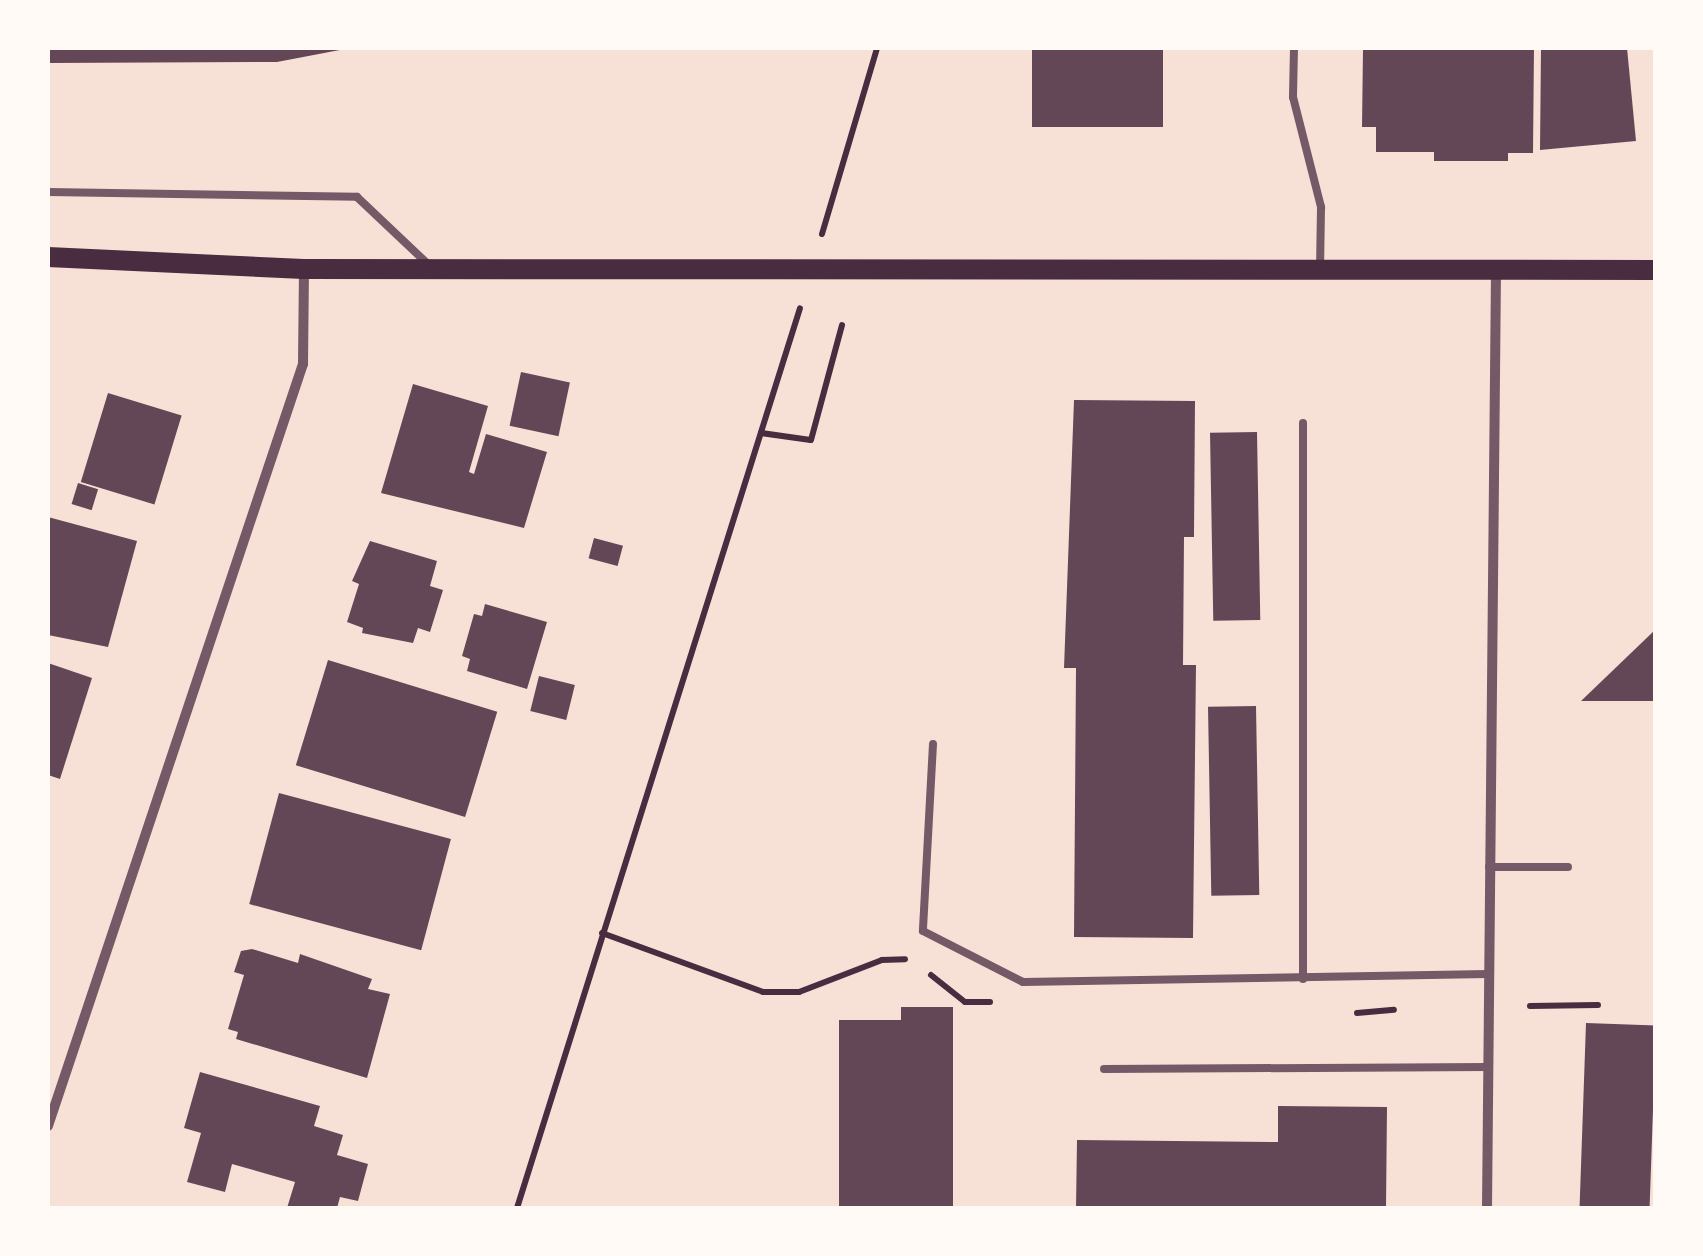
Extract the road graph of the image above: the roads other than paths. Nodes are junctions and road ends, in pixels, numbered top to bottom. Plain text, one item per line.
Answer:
1 (1294, 48) edge
2 (48, 192) edge
3 (48, 257) edge
4 (433, 268) junction
5 (1320, 268) junction
6 (304, 269) junction
7 (1496, 270) junction
8 (1656, 270) edge
9 (1303, 423) dead end
10 (933, 744) dead end
11 (1489, 867) junction
12 (1568, 867) dead end
13 (1488, 974) junction
14 (1303, 979) junction
15 (1488, 1067) junction
16 (1104, 1069) dead end
17 (48, 1126) edge
18 (1488, 1208) edge

1 - 5 lane
2 - 4 lane
3 - 6 main road
4 - 5 main road
4 - 6 main road
5 - 7 main road
6 - 17 street
7 - 8 main road
7 - 11 street
9 - 14 lane
10 - 14 lane
11 - 12 lane
11 - 13 street
13 - 14 lane
13 - 15 street
15 - 16 lane
15 - 18 street

